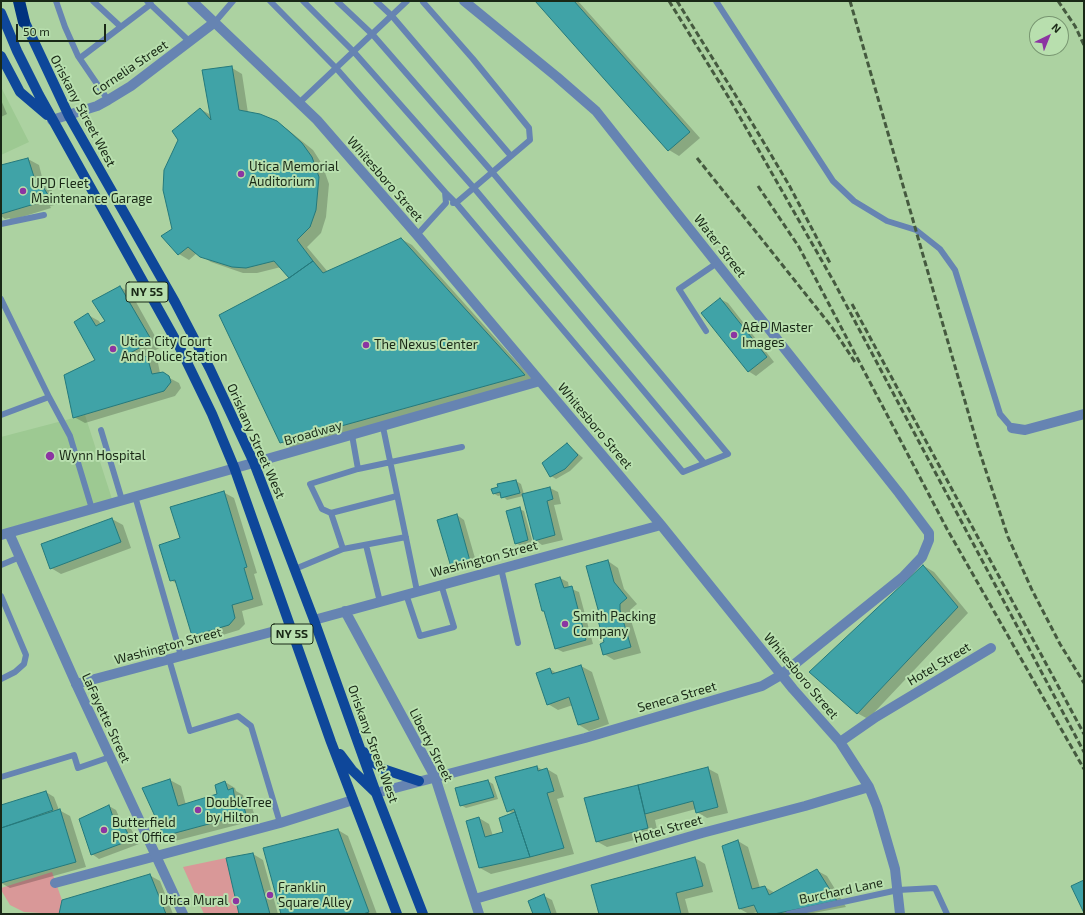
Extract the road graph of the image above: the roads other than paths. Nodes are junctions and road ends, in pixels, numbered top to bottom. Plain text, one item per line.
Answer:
1 (16, 1) edge
2 (20, 1) edge
3 (56, 1) edge
4 (93, 1) edge
5 (192, 1) edge
6 (233, 1) edge
7 (270, 1) edge
8 (303, 1) edge
9 (337, 1) edge
10 (376, 1) edge
11 (407, 1) edge
12 (425, 1) edge
13 (464, 1) edge
14 (716, 1) edge
15 (149, 3) edge
16 (1, 13) edge
17 (392, 16) junction
18 (24, 22) junction
19 (215, 22) junction
20 (121, 27) junction
21 (373, 35) junction
22 (190, 42) junction
23 (354, 52) junction
24 (1, 56) edge
25 (80, 58) junction
26 (336, 68) junction
27 (108, 100) junction
28 (299, 103) junction
29 (69, 116) junction
30 (52, 120) junction
31 (511, 156) junction
32 (492, 173) junction
33 (474, 188) junction
34 (445, 192) junction
35 (446, 203) junction
36 (456, 203) junction
37 (44, 215) dead end
38 (1, 224) edge
39 (417, 235) junction
40 (716, 263) junction
41 (1, 299) edge
42 (706, 331) dead end
43 (540, 381) junction
44 (48, 397) junction
45 (1084, 414) edge
46 (1, 415) edge
47 (383, 427) junction
48 (1012, 428) joint
49 (102, 430) dead end
50 (352, 435) junction
51 (462, 447) dead end
52 (254, 463) junction
53 (391, 463) junction
54 (704, 463) junction
55 (234, 468) junction
56 (358, 469) junction
57 (135, 496) junction
58 (397, 496) junction
59 (122, 500) junction
60 (92, 509) junction
61 (331, 513) junction
62 (661, 525) junction
63 (929, 533) joint
64 (5, 534) edge
65 (406, 537) junction
66 (366, 545) junction
67 (343, 549) junction
68 (20, 557) junction
69 (1, 565) edge
70 (501, 568) junction
71 (295, 569) junction
72 (441, 584) junction
73 (417, 591) junction
74 (406, 594) junction
75 (1, 596) edge
76 (380, 602) junction
77 (345, 612) junction
78 (314, 620) junction
79 (290, 627) junction
80 (518, 643) dead end
81 (991, 648) dead end
82 (181, 656) junction
83 (169, 659) junction
84 (782, 675) junction
85 (1, 679) edge
86 (76, 684) junction
87 (331, 742) junction
88 (840, 742) junction
89 (359, 746) junction
90 (110, 757) junction
91 (1, 777) edge
92 (435, 777) junction
93 (419, 781) junction
94 (869, 787) junction
95 (376, 793) junction
96 (353, 800) junction
97 (280, 823) junction
98 (156, 856) junction
99 (55, 883) dead end
100 (898, 890) junction
101 (475, 899) junction
102 (183, 914) edge
103 (397, 914) edge
104 (423, 914) edge
105 (479, 914) edge
106 (788, 914) edge
107 (900, 914) edge
108 (948, 914) edge

1 - 18 main road, Oriskany Street West / NY 5S
2 - 18 highway
3 - 25 lane
4 - 20 lane
5 - 19 street, Whitesboro Street
6 - 19 lane
7 - 26 lane
8 - 23 lane
9 - 21 lane
10 - 17 lane
11 - 17 lane
12 - 31 lane
13 - 40 street, Water Street
14 - 48 lane
15 - 20 lane
15 - 22 lane
16 - 30 main road, NY 5S
17 - 21 lane
17 - 31 lane
18 - 29 main road, Oriskany Street West / NY 5S
19 - 22 street, Cornelia Street
19 - 28 street, Whitesboro Street
20 - 25 lane
21 - 23 lane
21 - 32 lane
22 - 27 street, Cornelia Street
23 - 26 lane
23 - 33 lane
24 - 30 main road
25 - 27 lane
26 - 28 lane
26 - 34 lane
27 - 29 street, Cornelia Street
28 - 39 street, Whitesboro Street
29 - 30 street, Cornelia Street
29 - 52 main road, Oriskany Street West / NY 5S
30 - 55 main road, NY 5S
31 - 32 lane
32 - 33 lane
32 - 54 lane
33 - 36 lane
33 - 54 lane
34 - 35 lane
34 - 36 lane
35 - 36 lane
35 - 39 lane
36 - 54 lane
37 - 38 lane
39 - 43 street, Whitesboro Street
40 - 42 lane
40 - 63 street, Water Street
41 - 44 lane
43 - 47 street, Broadway
43 - 62 street, Whitesboro Street
44 - 46 lane
44 - 60 lane
45 - 48 street
47 - 50 street, Broadway
47 - 53 lane
49 - 59 lane
50 - 52 street, Broadway
50 - 56 lane
51 - 53 lane
52 - 55 street, Broadway
52 - 71 main road, Oriskany Street West / NY 5S
53 - 56 lane
53 - 58 lane
55 - 57 street, Broadway
55 - 79 main road, NY 5S
56 - 61 lane
57 - 59 street, Broadway
57 - 82 lane
58 - 61 lane
58 - 65 lane
59 - 60 street, Broadway
60 - 64 street, Broadway
61 - 67 lane
62 - 70 street, Washington Street
62 - 84 street, Whitesboro Street
63 - 84 street, Seneca Street
64 - 68 street, LaFayette Street
65 - 66 lane
65 - 73 lane
66 - 67 lane
66 - 76 lane
67 - 71 lane
68 - 69 lane
68 - 86 street, LaFayette Street
70 - 72 street, Washington Street
70 - 80 lane
71 - 78 main road, Oriskany Street West / NY 5S
72 - 73 street, Washington Street
72 - 74 lane
73 - 74 street, Washington Street
74 - 76 street, Washington Street
75 - 85 lane
76 - 77 street, Washington Street
77 - 78 street, Washington Street
77 - 92 street, Liberty Street
78 - 89 main road, Oriskany Street West / NY 5S
79 - 82 street, Washington Street
79 - 87 main road, NY 5S
81 - 88 street, Hotel Street
82 - 83 street, Washington Street
83 - 86 street, Washington Street
83 - 97 lane
84 - 88 street, Whitesboro Street
84 - 92 street, Seneca Street
86 - 90 street, LaFayette Street
87 - 95 main road
87 - 96 main road, NY 5S
88 - 94 street, Whitesboro Street
89 - 93 main road
89 - 95 main road, Oriskany Street West / NY 5S
90 - 91 lane
90 - 98 street, LaFayette Street
92 - 93 street, Seneca Street
92 - 101 street, Liberty Street
93 - 95 street, Seneca Street
94 - 100 street, Whitesboro Street
94 - 101 street, Hotel Street
95 - 104 main road, Oriskany Street West / NY 5S
96 - 97 street
96 - 103 main road, NY 5S
97 - 98 street
98 - 99 street
98 - 102 street, LaFayette Street
100 - 106 lane, Burchard Lane
100 - 107 street, Whitesboro Street
100 - 108 lane, Burchard Lane
101 - 105 street, Liberty Street

